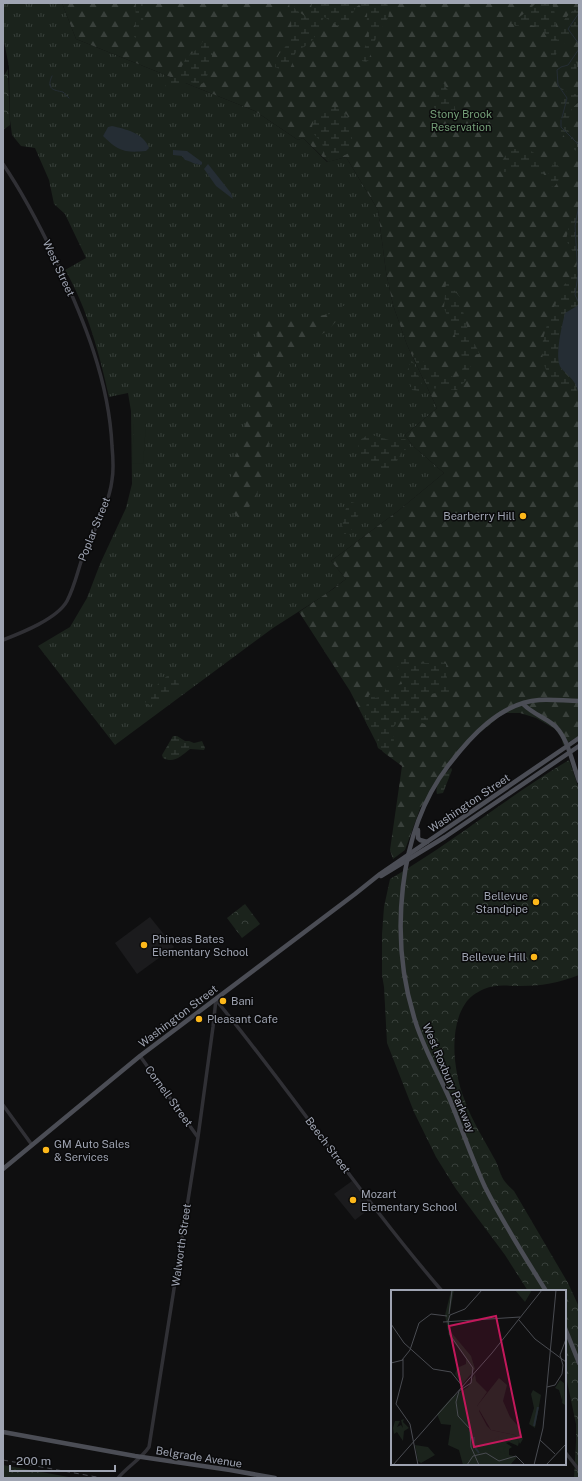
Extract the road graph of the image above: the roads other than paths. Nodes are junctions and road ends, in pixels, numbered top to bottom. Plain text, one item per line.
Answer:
1 (3, 164) edge
2 (101, 380) joint
3 (3, 640) edge
4 (579, 701) edge
5 (523, 704) junction
6 (579, 738) edge
7 (567, 746) junction
8 (579, 746) edge
9 (569, 753) junction
10 (579, 781) edge
11 (422, 812) junction
12 (427, 842) junction
13 (408, 854) junction
14 (407, 861) junction
15 (369, 882) junction
16 (216, 1000) junction
17 (140, 1056) junction
18 (3, 1105) edge
19 (198, 1137) junction
20 (32, 1145) junction
21 (3, 1169) edge
22 (441, 1290) edge
23 (545, 1290) edge
24 (566, 1330) edge
25 (579, 1363) edge
26 (3, 1432) edge
27 (566, 1453) edge
28 (140, 1457) junction
29 (578, 1468) edge
30 (118, 1478) edge
31 (275, 1478) edge

1 - 2 street, West Street
2 - 3 street, Poplar Street
4 - 5 main road
5 - 7 main road
5 - 11 main road
6 - 7 main road, Washington Street
7 - 9 main road
7 - 12 main road, Washington Street
8 - 9 main road, Washington Street
9 - 10 main road
9 - 14 main road, Washington Street
11 - 12 main road
11 - 13 main road, West Roxbury Parkway
12 - 13 main road, Washington Street
13 - 14 main road, West Roxbury Parkway
13 - 15 main road, Washington Street
14 - 15 main road, Washington Street
14 - 23 main road, West Roxbury Parkway
15 - 16 main road, Washington Street
16 - 17 main road, Washington Street
16 - 19 street, Walworth Street
16 - 22 street, Beech Street
17 - 19 street, Cornell Street
17 - 20 main road, Washington Street
18 - 20 street
19 - 28 street, Walworth Street
20 - 21 main road, Washington Street
24 - 25 main road
26 - 28 main road, Belgrade Avenue
27 - 29 street
28 - 30 street, Walworth Street
28 - 31 main road, Belgrade Avenue

